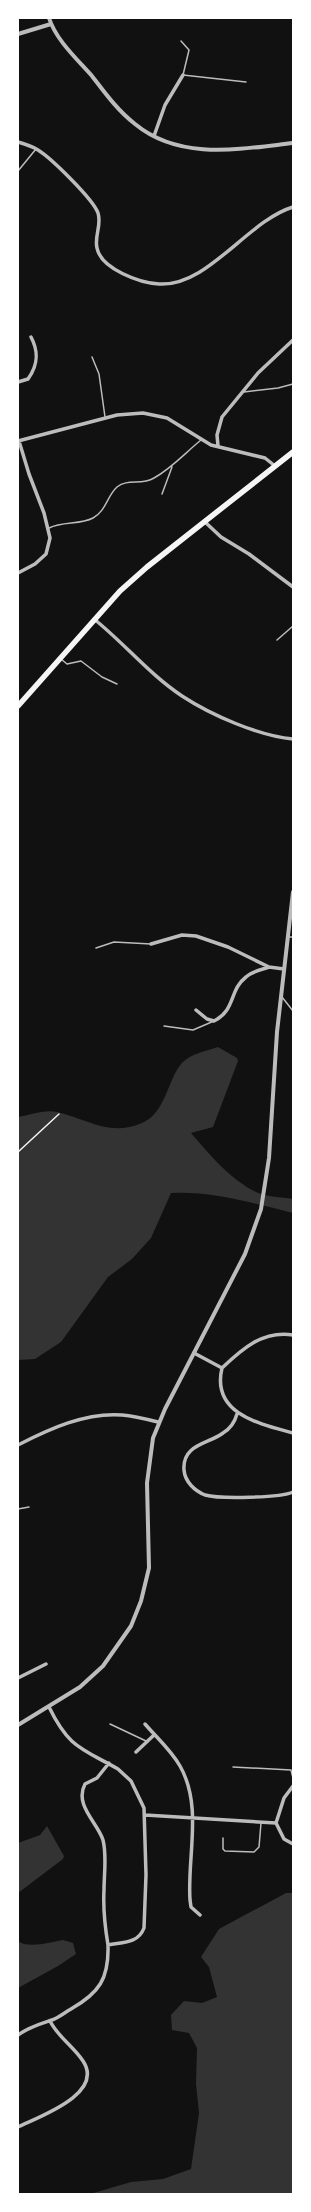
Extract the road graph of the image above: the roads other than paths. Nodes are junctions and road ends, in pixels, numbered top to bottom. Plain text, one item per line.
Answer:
1 (49, 18) edge
2 (51, 24) junction
3 (18, 34) edge
4 (181, 41) dead end
5 (183, 75) junction
6 (246, 82) dead end
7 (154, 136) junction
8 (18, 142) edge
9 (293, 143) edge
10 (36, 149) junction
11 (18, 171) edge
12 (293, 207) edge
13 (31, 337) dead end
14 (293, 340) edge
15 (92, 357) dead end
16 (18, 382) edge
17 (293, 384) edge
18 (244, 392) junction
19 (105, 418) junction
20 (201, 440) junction
21 (19, 441) edge
22 (218, 446) junction
23 (293, 452) edge
24 (275, 466) junction
25 (172, 467) junction
26 (162, 494) dead end
27 (205, 522) junction
28 (49, 528) junction
29 (18, 573) edge
30 (293, 587) edge
31 (94, 619) junction
32 (293, 626) edge
33 (277, 640) dead end
34 (60, 658) junction
35 (117, 684) dead end
36 (18, 706) edge
37 (293, 740) edge
38 (293, 892) edge
39 (288, 937) junction
40 (293, 937) edge
41 (151, 944) joint
42 (96, 948) dead end
43 (269, 967) junction
44 (284, 969) junction
45 (281, 996) junction
46 (196, 1010) dead end
47 (293, 1011) edge
48 (214, 1022) junction
49 (164, 1026) dead end
50 (293, 1335) edge
51 (194, 1353) junction
52 (222, 1368) junction
53 (237, 1414) junction
54 (158, 1422) junction
55 (293, 1433) edge
56 (18, 1445) edge
57 (293, 1492) edge
58 (30, 1507) dead end
59 (18, 1509) edge
60 (46, 1664) dead end
61 (18, 1678) edge
62 (49, 1707) junction
63 (110, 1724) dead end
64 (145, 1724) dead end
65 (18, 1725) edge
66 (154, 1735) junction
67 (148, 1742) junction
68 (136, 1752) dead end
69 (108, 1763) junction
70 (233, 1767) dead end
71 (293, 1778) edge
72 (293, 1786) edge
73 (145, 1815) junction
74 (192, 1818) junction
75 (261, 1823) junction
76 (276, 1823) junction
77 (223, 1838) dead end
78 (293, 1844) edge
79 (200, 1915) dead end
80 (108, 1945) junction
81 (50, 2021) junction
82 (18, 2034) edge
83 (18, 2127) edge

1 - 2 street
2 - 3 street
2 - 7 street
4 - 5 lane
5 - 6 lane
5 - 7 street
7 - 9 street
8 - 10 street
10 - 11 lane
10 - 12 street
13 - 16 street
14 - 18 street
15 - 19 lane
17 - 18 lane
18 - 22 street
19 - 20 street
19 - 21 street
20 - 22 street
20 - 25 lane
21 - 28 street
22 - 24 street
23 - 24 main road
24 - 27 main road
25 - 26 lane
25 - 28 lane
27 - 30 street
27 - 31 main road
28 - 29 street
31 - 34 main road
31 - 37 street
32 - 33 lane
34 - 35 lane
34 - 36 main road
38 - 39 street
39 - 40 lane
39 - 44 street
41 - 42 lane
41 - 43 street
43 - 44 street
43 - 48 street
44 - 45 street
45 - 47 lane
45 - 51 street
46 - 48 street
48 - 49 lane
50 - 52 street
51 - 52 street
51 - 54 street
52 - 53 street
53 - 55 street
53 - 57 street
54 - 56 street
54 - 62 street
58 - 59 lane
60 - 61 street
62 - 65 street
62 - 69 street
63 - 67 lane
64 - 66 street
66 - 67 street
66 - 74 street
67 - 68 street
69 - 73 street
69 - 80 street
70 - 71 lane
72 - 76 street
73 - 74 street
73 - 80 street
74 - 75 street
74 - 79 street
75 - 76 street
75 - 77 lane
76 - 78 street
80 - 81 street
81 - 82 street
81 - 83 street

